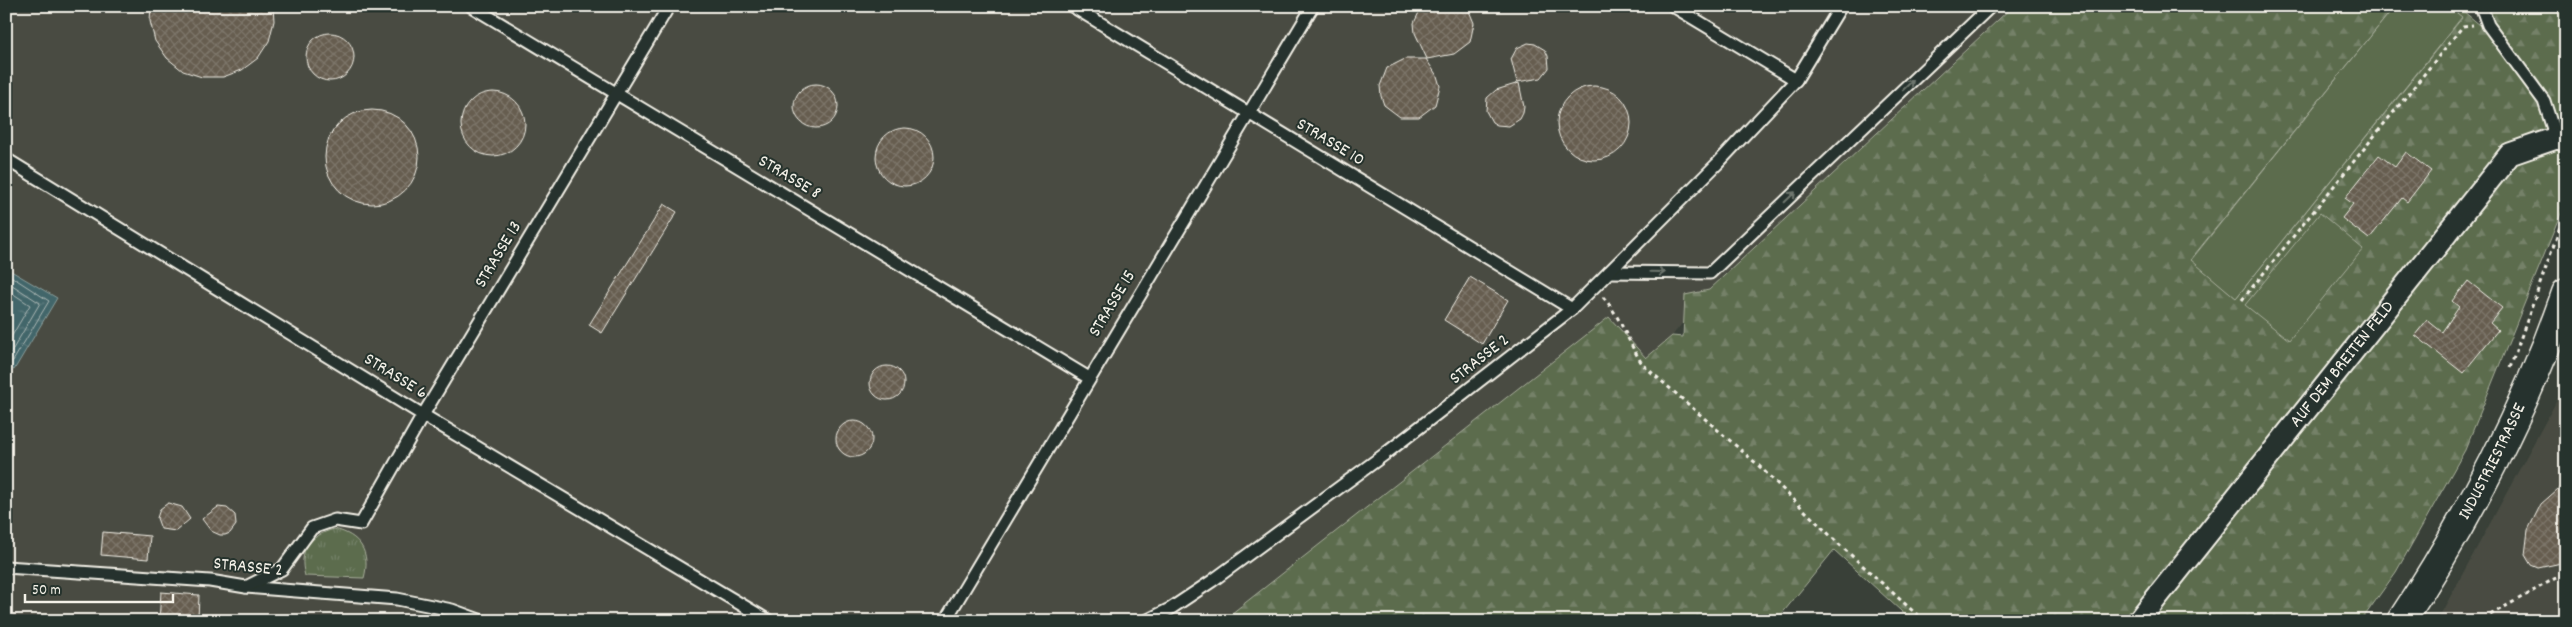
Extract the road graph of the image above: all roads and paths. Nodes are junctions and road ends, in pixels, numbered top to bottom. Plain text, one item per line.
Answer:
1 (471, 6) edge
2 (669, 6) edge
3 (1072, 6) edge
4 (1313, 6) edge
5 (1673, 6) edge
6 (1841, 6) edge
7 (1991, 6) edge
8 (2481, 6) edge
9 (2488, 25) junction
10 (1796, 80) junction
11 (615, 94) junction
12 (1249, 115) junction
13 (2561, 139) edge
14 (6, 159) edge
15 (2566, 211) edge
16 (1609, 272) junction
17 (1592, 289) junction
18 (2566, 293) edge
19 (2242, 300) dead end
20 (1572, 309) junction
21 (2509, 368) dead end
22 (1089, 378) junction
23 (423, 415) junction
24 (6, 567) edge
25 (2563, 574) dead end
26 (246, 587) junction
27 (482, 621) edge
28 (769, 621) edge
29 (945, 621) edge
30 (1146, 621) edge
31 (1924, 621) edge
32 (2138, 621) edge
33 (2401, 621) edge
34 (2485, 621) edge

1 - 11 lane, STRASSE 8
2 - 11 lane, STRASSE 13
3 - 12 lane, STRASSE 10
4 - 12 lane, STRASSE 15
5 - 10 lane
6 - 10 lane, STRASSE 2
16 -> 7 lane
8 - 9 lane
9 - 13 lane
9 - 19 path
10 - 16 lane, STRASSE 2
11 - 22 lane, STRASSE 8
11 - 23 lane, STRASSE 13
12 - 20 lane, STRASSE 10
12 - 22 lane, STRASSE 15
13 - 32 street, AUF DEM BREITEN FELD
14 - 23 lane, STRASSE 6
15 - 21 path
16 - 17 lane, STRASSE 2
17 - 20 lane, STRASSE 2
17 - 31 path
18 - 33 main road, INDUSTRIESTRASSE
20 - 30 lane, STRASSE 2
22 - 29 lane, STRASSE 15
23 - 26 lane, STRASSE 13
23 - 28 lane, STRASSE 6
24 - 26 lane, STRASSE 2
25 - 34 path
26 - 27 lane, STRASSE 2

